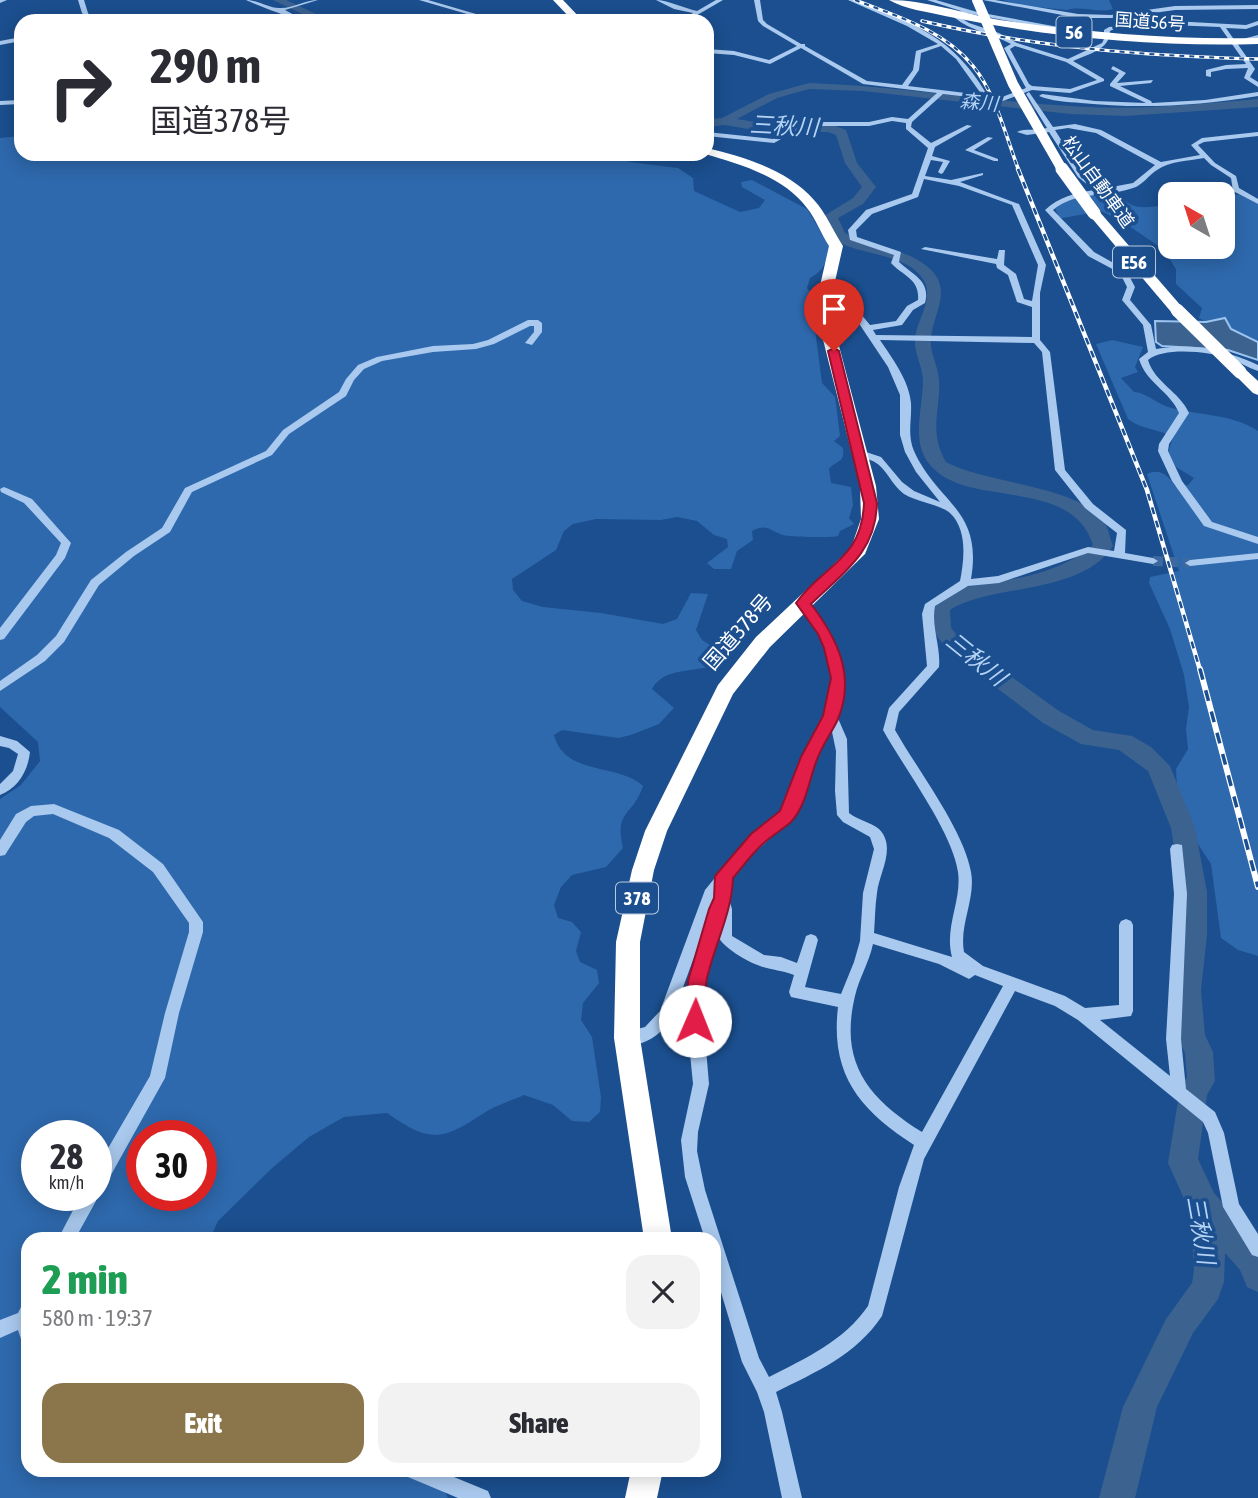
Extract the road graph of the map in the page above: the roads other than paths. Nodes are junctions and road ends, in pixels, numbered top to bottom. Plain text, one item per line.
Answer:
1 (249, 0) edge
2 (315, 0) edge
3 (422, 0) edge
4 (558, 0) edge
5 (659, 0) edge
6 (720, 0) edge
7 (757, 0) edge
8 (851, 0) edge
9 (896, 0) edge
10 (930, 0) edge
11 (986, 0) edge
12 (684, 1) edge
13 (974, 2) edge
14 (945, 3) edge
15 (301, 4) joint
16 (231, 7) dead end
17 (289, 7) joint
18 (1258, 7) edge
19 (1202, 8) junction
20 (706, 9) junction
21 (280, 10) junction
22 (699, 13) joint
23 (231, 14) edge
24 (288, 14) edge
25 (472, 14) edge
26 (571, 14) edge
27 (961, 14) junction
28 (1111, 17) junction
29 (1170, 23) junction
30 (1258, 23) edge
31 (1205, 24) junction
32 (1222, 26) junction
33 (1102, 36) junction
34 (1258, 39) edge
35 (1235, 42) junction
36 (1015, 44) junction
37 (803, 45) junction
38 (944, 45) junction
39 (714, 53) edge
40 (938, 55) dead end
41 (1068, 61) junction
42 (1113, 68) dead end
43 (1253, 68) edge
44 (1209, 76) dead end
45 (1151, 82) dead end
46 (1112, 85) junction
47 (1258, 85) edge
48 (904, 87) junction
49 (1081, 88) junction
50 (1028, 92) junction
51 (983, 93) dead end
52 (939, 94) junction
53 (1258, 94) edge
54 (1119, 104) junction
55 (1153, 104) junction
56 (909, 121) junction
57 (969, 126) dead end
58 (959, 131) junction
59 (1051, 131) junction
60 (1020, 132) dead end
61 (1258, 134) edge
62 (714, 135) edge
63 (1034, 144) dead end
64 (931, 146) junction
65 (714, 153) edge
66 (1206, 156) junction
67 (929, 158) junction
68 (996, 160) dead end
69 (1161, 165) junction
70 (941, 173) dead end
71 (981, 174) dead end
72 (922, 177) junction
73 (953, 182) junction
74 (1098, 190) junction
75 (1258, 202) edge
76 (925, 249) dead end
77 (1002, 252) dead end
78 (999, 262) junction
79 (826, 280) junction
80 (1035, 305) junction
81 (870, 332) junction
82 (1036, 340) junction
83 (529, 343) dead end
84 (1152, 351) junction
85 (1258, 368) edge
86 (1258, 390) edge
87 (860, 453) junction
88 (4, 490) dead end
89 (956, 512) junction
90 (1258, 541) edge
91 (1258, 556) edge
92 (1122, 557) junction
93 (1153, 561) tunnel mouth
94 (1190, 563) tunnel mouth
95 (965, 583) junction
96 (803, 603) junction
97 (0, 636) edge
98 (0, 687) edge
99 (831, 716) junction
100 (0, 741) edge
101 (0, 790) edge
102 (1177, 849) dead end
103 (0, 851) edge
104 (724, 876) junction
105 (723, 899) junction
106 (1126, 925) dead end
107 (867, 937) junction
108 (811, 940) dead end
109 (800, 971) junction
110 (987, 974) junction
111 (1011, 985) junction
112 (846, 1002) junction
113 (1083, 1015) junction
114 (627, 1038) junction
115 (1183, 1094) junction
116 (924, 1142) junction
117 (112, 1157) edge
118 (81, 1211) edge
119 (70, 1232) edge
120 (657, 1232) edge
121 (712, 1232) edge
122 (1258, 1249) edge
123 (721, 1263) edge
124 (21, 1324) edge
125 (0, 1329) edge
126 (765, 1388) junction
127 (432, 1477) edge
128 (646, 1477) edge
129 (481, 1498) edge
130 (641, 1498) edge
131 (792, 1498) edge

1 - 21 street
2 - 15 street
3 - 25 street
4 - 26 highway
5 - 22 street
6 - 20 street
7 - 37 street
8 - 38 street
9 - 27 highway, 国道56号 / 56
10 - 14 street
11 - 28 street
12 - 20 street
13 - 14 street
13 - 86 highway, 松山自動車道 / E56, bridge
14 - 27 street
15 - 17 street
16 - 23 street
17 - 21 street
18 - 19 street
19 - 28 street
19 - 31 street
20 - 22 street
21 - 24 street
27 - 33 highway, 国道56号 / 56
27 - 36 street
28 - 29 street
29 - 31 street
29 - 33 street
30 - 32 street
31 - 32 street
32 - 35 street
33 - 35 highway, 国道56号 / 56
33 - 41 street
34 - 35 highway, 国道56号 / 56
35 - 43 street
36 - 41 street
36 - 50 street
37 - 39 street
37 - 48 street
38 - 40 street
38 - 48 street
38 - 51 street
41 - 49 street
42 - 46 street
43 - 44 street
43 - 47 street
45 - 46 street
46 - 55 street
48 - 52 street
49 - 50 street
49 - 54 street
50 - 52 street
50 - 54 street
50 - 59 street
52 - 56 street
53 - 55 street
54 - 55 street
56 - 62 street
56 - 64 street
57 - 58 street
58 - 64 street
58 - 68 street
59 - 60 street
59 - 63 street
59 - 69 street
59 - 74 street
61 - 66 street
64 - 67 street
65 - 79 highway, 国道378号 / 378
66 - 69 street
66 - 75 street
67 - 70 street
67 - 72 street
69 - 74 street
71 - 73 street
72 - 73 street
72 - 81 street
73 - 80 street
74 - 84 street
76 - 78 street
77 - 78 street
78 - 80 street
79 - 81 street
79 - 87 highway, 国道378号 / 378
80 - 82 street
81 - 82 street
81 - 89 street
82 - 92 street
83 - 98 street
84 - 85 street
84 - 90 street
87 - 89 street
87 - 96 highway, 国道378号 / 378
88 - 97 street
89 - 95 street
91 - 94 street
92 - 93 street
92 - 95 street
95 - 110 street
96 - 99 street
96 - 114 highway, 国道378号 / 378
99 - 104 street
99 - 107 street
100 - 101 street
102 - 115 street
103 - 117 street
104 - 105 street
104 - 114 street
105 - 109 street
105 - 121 street
106 - 113 street
107 - 110 street
107 - 112 street
108 - 109 street
109 - 112 street
110 - 111 street
111 - 113 street
111 - 116 street
112 - 116 street
113 - 115 street
114 - 120 highway, 国道378号 / 378
115 - 122 street
116 - 126 street
118 - 119 street
123 - 126 street
124 - 125 street
126 - 131 street
127 - 129 street
128 - 130 highway

